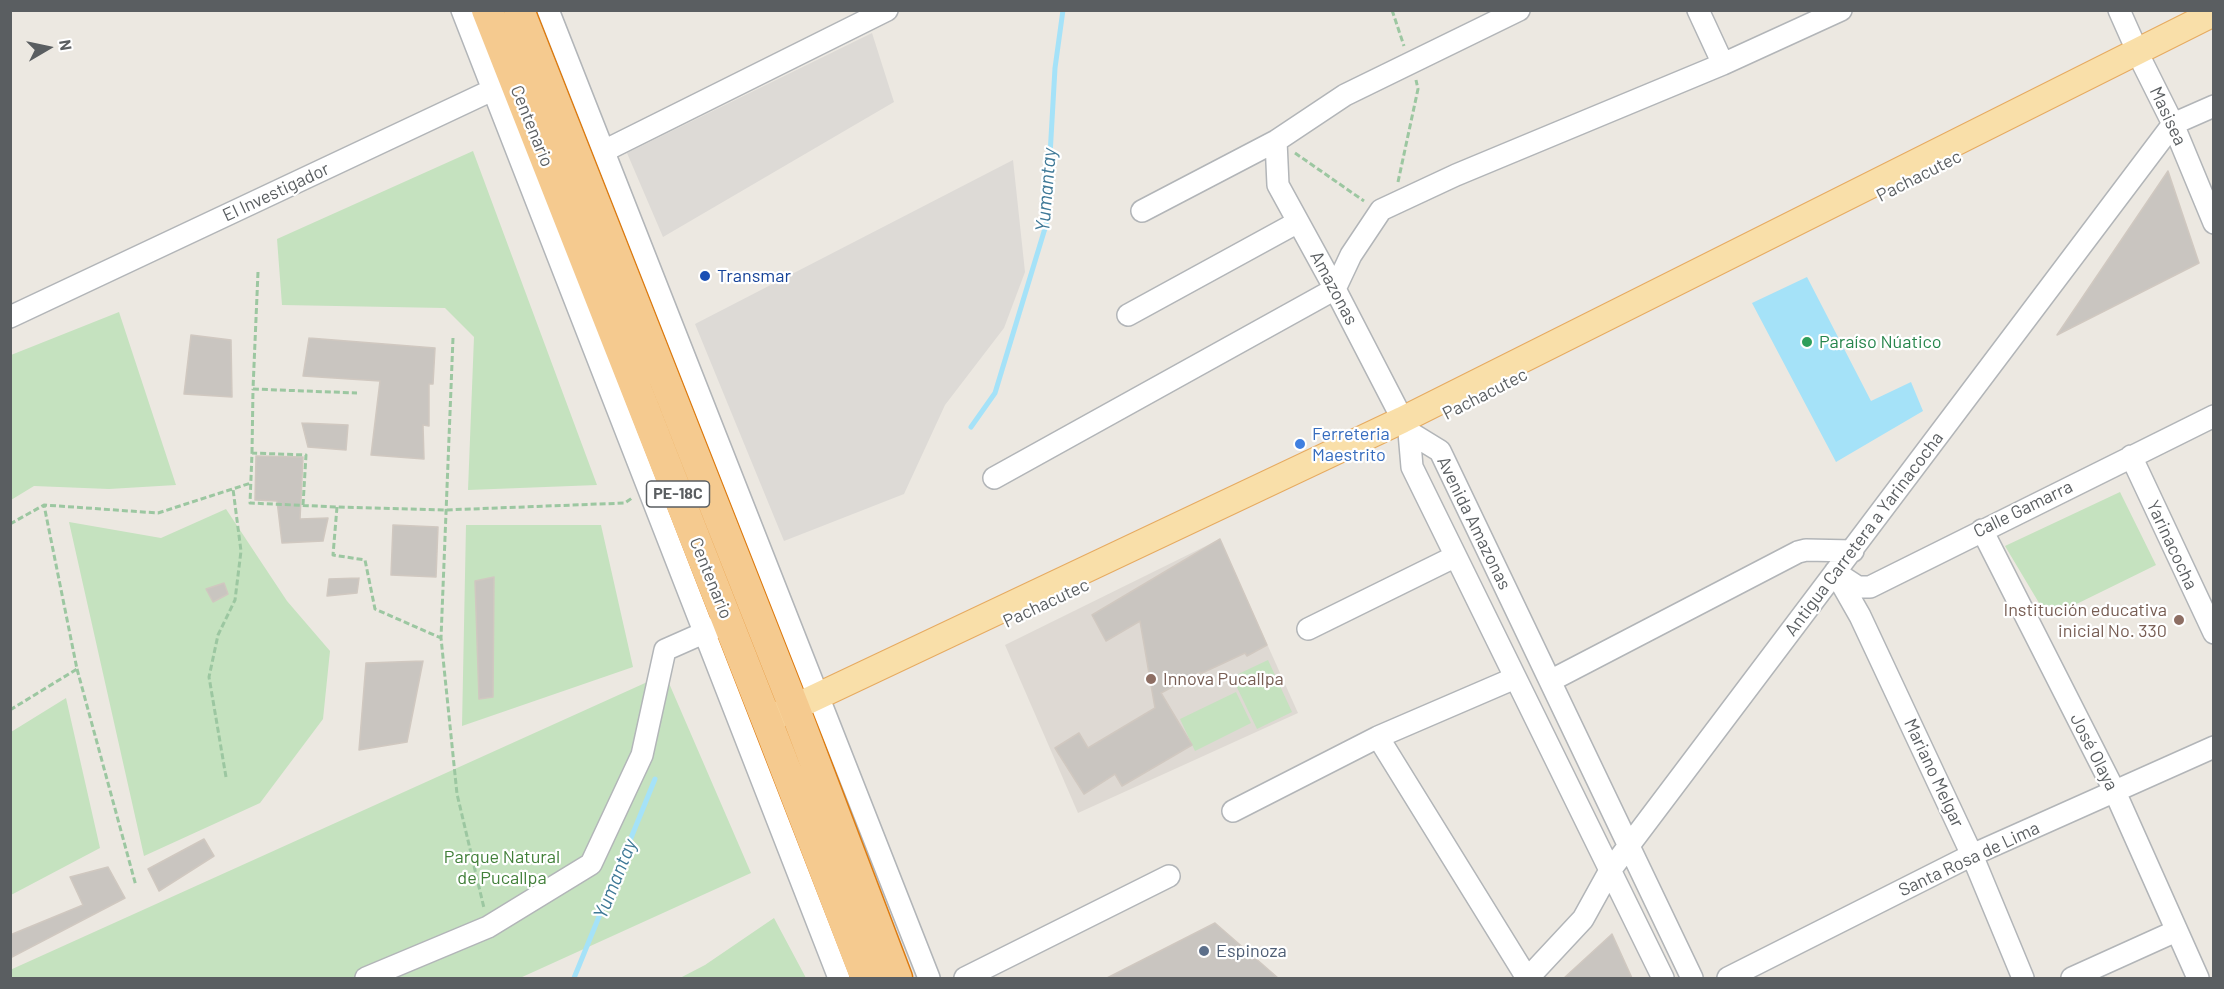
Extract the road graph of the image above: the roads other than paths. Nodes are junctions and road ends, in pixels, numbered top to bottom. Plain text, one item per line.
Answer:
1 (462, 10) edge
2 (487, 10) edge
3 (519, 10) edge
4 (548, 10) edge
5 (887, 10) edge
6 (1519, 10) edge
7 (1698, 10) edge
8 (1840, 10) edge
9 (2119, 10) edge
10 (2214, 13) edge
11 (2214, 28) edge
12 (2140, 58) junction
13 (1723, 64) junction
14 (542, 69) junction
15 (504, 85) junction
16 (2214, 106) edge
17 (2173, 124) junction
18 (1276, 141) junction
19 (603, 151) junction
20 (1142, 211) dead end
21 (1298, 222) junction
22 (2214, 224) edge
23 (1335, 289) junction
24 (1128, 315) dead end
25 (10, 317) edge
26 (2214, 416) edge
27 (1406, 426) junction
28 (2131, 456) junction
29 (994, 478) dead end
30 (1982, 530) junction
31 (1852, 551) junction
32 (1454, 557) junction
33 (1835, 572) junction
34 (717, 627) junction
35 (1308, 629) dead end
36 (2214, 633) edge
37 (1515, 678) junction
38 (1550, 681) junction
39 (808, 708) junction
40 (763, 733) junction
41 (1378, 737) junction
42 (2214, 747) edge
43 (2115, 792) junction
44 (1233, 811) dead end
45 (1630, 845) junction
46 (1972, 855) junction
47 (1609, 872) junction
48 (1169, 876) dead end
49 (2176, 931) junction
50 (366, 978) edge
51 (839, 978) edge
52 (866, 978) edge
53 (897, 978) edge
54 (929, 978) edge
55 (965, 978) edge
56 (1528, 978) edge
57 (1663, 978) edge
58 (1692, 978) edge
59 (1728, 978) edge
60 (2023, 978) edge
61 (2072, 978) edge
62 (2198, 978) edge

1 - 15 street
2 - 15 highway, Centenario / PE-18C
3 - 14 highway, Centenario / PE-18C
4 - 19 street
5 - 19 street
6 - 18 street
7 - 13 street
8 - 13 street
9 - 12 street, Masisea
10 - 12 main road, Pachacutec
11 - 12 main road, Pachacutec
12 - 17 street, Masisea
12 - 27 main road, Pachacutec
13 - 23 street
14 - 15 street, El Investigador
14 - 39 highway, Centenario / PE-18C
15 - 25 street, El Investigador
15 - 34 highway, Centenario / PE-18C
15 - 34 street
16 - 17 street, Antigua Carretera a Yarinacocha
17 - 22 street, Masisea
17 - 31 street, Antigua Carretera a Yarinacocha
18 - 20 street
18 - 21 street, Amazonas
19 - 39 street
21 - 23 street, Amazonas
21 - 24 street
23 - 27 street, Amazonas
23 - 29 street
26 - 28 street, Calle Gamarra
27 - 32 street, Avenida Amazonas
27 - 38 street, Avenida Amazonas
27 - 39 main road, Pachacutec
28 - 30 street, Calle Gamarra
28 - 36 street, Yarinacocha
30 - 33 street, Calle Gamarra
30 - 43 street, José Olaya
31 - 33 street, Antigua Carretera a Yarinacocha
31 - 38 street
32 - 35 street
32 - 37 street, Avenida Amazonas
33 - 45 street, Antigua Carretera a Yarinacocha
33 - 46 street, Mariano Melgar
34 - 40 highway, Centenario / PE-18C
34 - 50 street
37 - 41 street
37 - 47 street, Avenida Amazonas
38 - 45 street, Avenida Amazonas
39 - 40 main road, Pachacutec
39 - 53 highway, Centenario / PE-18C
39 - 54 street
40 - 51 street
40 - 52 highway, Centenario / PE-18C
41 - 44 street
41 - 56 street
42 - 43 street, Santa Rosa de Lima
43 - 46 street, Santa Rosa de Lima
43 - 49 street, José Olaya
45 - 47 street, Antigua Carretera a Yarinacocha
45 - 58 street, Avenida Amazonas
46 - 59 street, Santa Rosa de Lima
46 - 60 street, Mariano Melgar
47 - 56 street, Antigua Carretera a Yarinacocha
47 - 57 street, Avenida Amazonas
48 - 55 street
49 - 61 street
49 - 62 street, José Olaya

